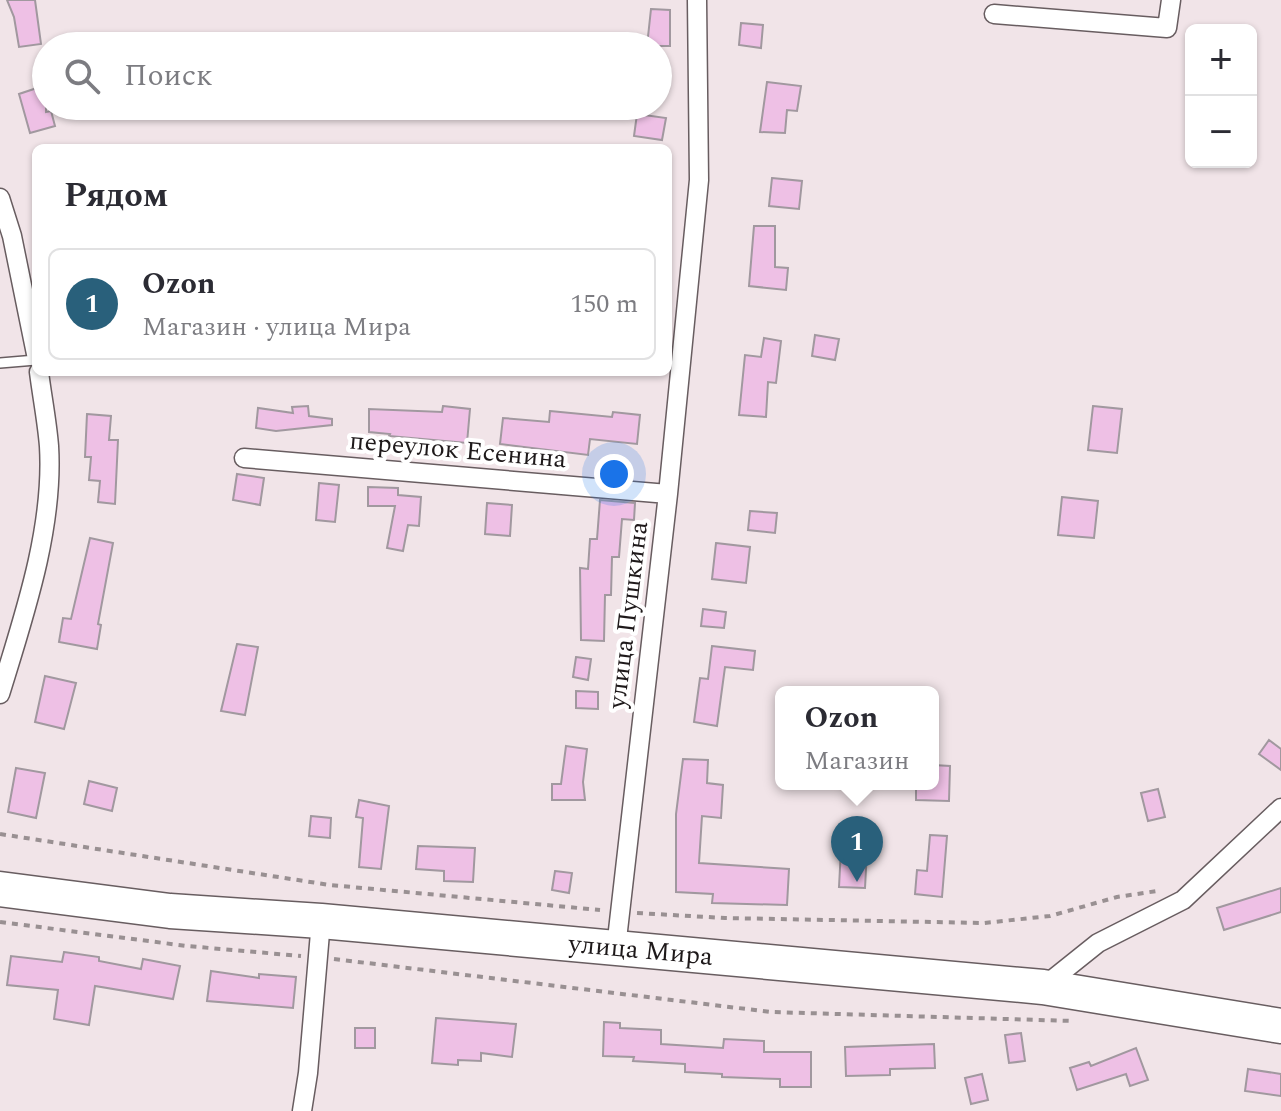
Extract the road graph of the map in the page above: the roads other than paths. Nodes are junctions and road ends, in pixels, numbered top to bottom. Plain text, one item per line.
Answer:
1 (697, 0) edge
2 (1171, 0) edge
3 (994, 14) dead end
4 (0, 198) edge
5 (32, 337) edge
6 (32, 358) edge
7 (0, 363) edge
8 (40, 376) edge
9 (244, 458) dead end
10 (668, 494) junction
11 (0, 694) edge
12 (1280, 813) edge
13 (0, 889) edge
14 (321, 921) junction
15 (616, 948) junction
16 (1043, 987) junction
17 (1281, 1026) edge
18 (302, 1111) edge

1 - 10 street, улица Пушкина
2 - 3 street
4 - 5 street
6 - 7 lane
8 - 11 street
9 - 10 street, переулок Есенина
10 - 15 street, улица Пушкина
12 - 16 street
13 - 14 highway, улица Мира
14 - 15 highway, улица Мира
14 - 18 street
15 - 16 highway, улица Мира
16 - 17 highway, улица Мира

